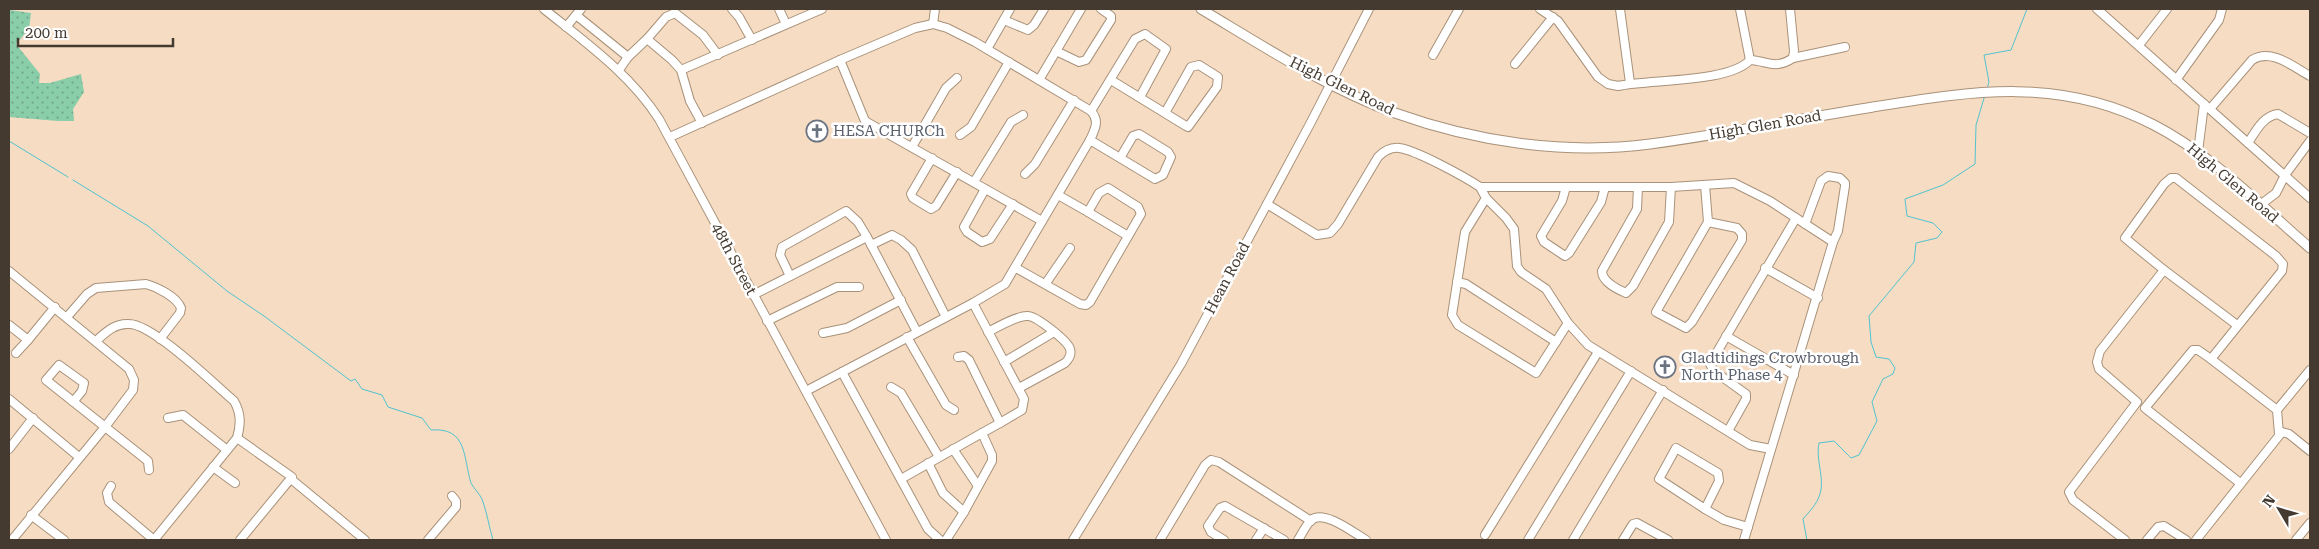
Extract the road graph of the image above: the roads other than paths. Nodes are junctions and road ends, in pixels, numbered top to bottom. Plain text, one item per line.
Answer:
1 (544, 9) edge
2 (732, 9) edge
3 (779, 9) edge
4 (822, 9) edge
5 (935, 9) edge
6 (1010, 9) edge
7 (1044, 9) edge
8 (1081, 9) edge
9 (1101, 9) edge
10 (1201, 9) edge
11 (1369, 9) edge
12 (1459, 9) edge
13 (1540, 9) edge
14 (1620, 9) edge
15 (1740, 9) edge
16 (1790, 9) edge
17 (2097, 9) edge
18 (2167, 9) edge
19 (2222, 9) edge
20 (578, 12) edge
21 (2107, 12) edge
22 (1553, 17) junction
23 (1004, 20) junction
24 (786, 24) junction
25 (933, 24) junction
26 (566, 27) junction
27 (647, 39) junction
28 (752, 40) junction
29 (2139, 46) junction
30 (1845, 47) dead end
31 (987, 49) junction
32 (1056, 51) junction
33 (718, 55) junction
34 (1432, 55) dead end
35 (628, 57) junction
36 (1793, 58) junction
37 (840, 60) junction
38 (1750, 60) junction
39 (1009, 62) junction
40 (1515, 64) dead end
41 (619, 70) junction
42 (681, 70) junction
43 (2310, 76) edge
44 (957, 78) dead end
45 (1039, 80) junction
46 (1111, 80) junction
47 (2176, 80) junction
48 (1331, 83) junction
49 (1630, 83) junction
50 (1140, 97) junction
51 (1074, 100) junction
52 (2207, 107) junction
53 (1092, 111) junction
54 (1164, 113) junction
55 (1023, 115) dead end
56 (702, 123) junction
57 (2310, 133) edge
58 (960, 135) dead end
59 (670, 137) junction
60 (1090, 140) junction
61 (2310, 141) edge
62 (2248, 143) junction
63 (912, 147) junction
64 (2198, 152) junction
65 (932, 158) junction
66 (1120, 158) junction
67 (956, 172) junction
68 (1025, 174) dead end
69 (2285, 175) junction
70 (974, 182) junction
71 (1705, 185) junction
72 (1480, 187) junction
73 (1566, 187) junction
74 (1605, 187) junction
75 (1638, 187) junction
76 (1671, 187) junction
77 (985, 189) junction
78 (1058, 195) junction
79 (1486, 198) junction
80 (2310, 198) edge
81 (1013, 204) junction
82 (1266, 204) junction
83 (2260, 205) junction
84 (1088, 212) junction
85 (1796, 218) junction
86 (1042, 221) junction
87 (1708, 222) junction
88 (1805, 224) junction
89 (1128, 236) junction
90 (866, 237) junction
91 (1834, 242) junction
92 (871, 246) junction
93 (1070, 248) dead end
94 (2310, 248) edge
95 (1016, 268) junction
96 (1765, 268) junction
97 (2164, 270) junction
98 (9, 271) edge
99 (790, 276) junction
100 (1458, 282) junction
101 (1046, 283) junction
102 (859, 287) dead end
103 (753, 295) junction
104 (1818, 298) junction
105 (901, 300) junction
106 (973, 303) junction
107 (55, 307) junction
108 (67, 317) junction
109 (946, 317) junction
110 (767, 321) junction
111 (1568, 323) junction
112 (9, 325) edge
113 (2237, 325) junction
114 (917, 332) junction
115 (988, 332) junction
116 (1054, 332) junction
117 (823, 333) dead end
118 (1726, 336) junction
119 (907, 338) junction
120 (160, 339) junction
121 (28, 340) junction
122 (96, 341) junction
123 (1556, 342) junction
124 (1598, 352) junction
125 (16, 353) dead end
126 (958, 357) dead end
127 (2211, 358) junction
128 (1004, 362) junction
129 (2310, 370) edge
130 (1630, 371) junction
131 (842, 372) junction
132 (1794, 375) junction
133 (891, 387) dead end
134 (1019, 388) junction
135 (1663, 390) junction
136 (806, 391) junction
137 (9, 400) edge
138 (73, 402) junction
139 (2137, 402) junction
140 (2145, 408) junction
141 (954, 410) dead end
142 (2277, 410) junction
143 (33, 418) junction
144 (168, 418) dead end
145 (1000, 423) junction
146 (105, 427) junction
147 (1728, 431) junction
148 (982, 433) junction
149 (2279, 434) junction
150 (237, 438) junction
151 (9, 449) edge
152 (953, 449) junction
153 (1771, 449) junction
154 (227, 450) junction
155 (2310, 451) edge
156 (79, 457) junction
157 (939, 457) junction
158 (928, 463) junction
159 (213, 467) junction
160 (149, 470) dead end
161 (901, 479) junction
162 (291, 480) junction
163 (235, 483) dead end
164 (2240, 483) junction
165 (111, 486) dead end
166 (978, 486) junction
167 (452, 496) dead end
168 (1705, 509) junction
169 (964, 512) junction
170 (31, 515) junction
171 (1311, 521) junction
172 (2310, 523) edge
173 (1748, 527) junction
174 (1264, 528) junction
175 (1485, 535) dead end
176 (12, 540) edge
177 (64, 540) edge
178 (154, 540) edge
179 (240, 540) edge
180 (364, 540) edge
181 (428, 540) edge
182 (886, 540) edge
183 (940, 540) edge
184 (946, 540) edge
185 (1073, 540) edge
186 (1160, 540) edge
187 (1224, 540) edge
188 (1256, 540) edge
189 (1284, 540) edge
190 (1298, 540) edge
191 (1366, 540) edge
192 (1528, 540) edge
193 (1573, 540) edge
194 (1623, 540) edge
195 (1668, 540) edge
196 (1744, 540) edge
197 (2125, 540) edge
198 (2147, 540) edge
199 (2186, 540) edge
200 (2196, 540) edge
201 (2296, 540) edge

1 - 26 street, 48th Street
2 - 28 street
3 - 24 street
4 - 24 street
5 - 25 street
6 - 23 street
7 - 23 street
8 - 32 street
9 - 32 street
10 - 48 main road, High Glen Road
11 - 48 street, Hean Road
12 - 34 street
13 - 22 street
14 - 49 street
15 - 38 street
16 - 36 street
17 - 21 street
18 - 29 street
19 - 47 street
20 - 26 street
20 - 35 street
21 - 29 street
22 - 40 street
22 - 49 street
23 - 31 street
24 - 28 street
25 - 31 street
25 - 37 street
26 - 41 street, 48th Street
27 - 33 street
27 - 35 street
27 - 42 street
28 - 33 street
29 - 47 street
30 - 36 street
31 - 39 street
32 - 45 street
33 - 42 street
35 - 41 street
36 - 38 street
37 - 56 street
37 - 63 street
38 - 49 street
39 - 45 street
39 - 58 street
41 - 59 street, 48th Street
42 - 56 street
43 - 52 street
44 - 63 street
45 - 51 street
46 - 50 street
46 - 50 street
46 - 53 street
47 - 52 street
48 - 64 main road, High Glen Road
48 - 82 street, Hean Road
50 - 54 street
51 - 53 street
51 - 68 street
52 - 62 street
52 - 64 street
53 - 60 street
54 - 54 street
55 - 70 street
56 - 59 street
57 - 62 street
59 - 103 street, 48th Street
60 - 66 street
60 - 78 street
61 - 69 street
62 - 69 street
63 - 65 street
64 - 83 main road, High Glen Road
65 - 67 street
65 - 67 street
66 - 66 street
67 - 70 street
69 - 80 street
69 - 83 street
70 - 77 street
71 - 76 street
71 - 85 street
71 - 87 street
72 - 73 street
72 - 79 street
72 - 82 street
73 - 74 street
73 - 74 street
74 - 75 street
75 - 76 street
75 - 76 street
77 - 81 street
77 - 81 street
78 - 84 street
78 - 86 street
79 - 100 street
79 - 111 street
81 - 86 street
82 - 185 street, Hean Road
83 - 94 main road, High Glen Road
84 - 89 street
84 - 89 street
85 - 88 street
85 - 96 street
86 - 95 street
87 - 87 street
88 - 91 street
88 - 91 street
89 - 101 street
90 - 92 street
90 - 99 street
90 - 99 street
91 - 104 street
92 - 105 street
92 - 109 street
93 - 101 street
95 - 101 street
95 - 106 street
96 - 104 street
96 - 118 street
97 - 113 street
97 - 113 street
97 - 139 street
98 - 107 street
99 - 103 street
100 - 123 street
100 - 123 street
102 - 110 street
103 - 110 street, 48th Street
104 - 132 street
105 - 114 street
105 - 117 street
106 - 109 street
106 - 115 street
107 - 108 street
107 - 121 street
108 - 120 street
108 - 122 street
109 - 114 street
110 - 136 street, 48th Street
111 - 123 street
111 - 124 street
112 - 121 street
113 - 127 street
114 - 119 street
115 - 116 street
115 - 128 street
116 - 128 street
116 - 134 street
118 - 132 street
118 - 147 street
119 - 131 street
119 - 141 street
120 - 122 street
120 - 150 street
121 - 125 street
122 - 146 street
124 - 130 street
124 - 175 street
126 - 145 street
127 - 140 street
127 - 142 street
128 - 134 street
129 - 142 street
130 - 135 street
130 - 192 street
131 - 136 street
131 - 161 street
132 - 153 street
133 - 157 street
134 - 145 street
135 - 147 street
135 - 193 street
136 - 182 street, 48th Street
137 - 143 street
138 - 138 street
138 - 146 street
139 - 140 street
139 - 197 street
140 - 164 street
142 - 149 street
143 - 151 street
143 - 156 street
144 - 154 street
145 - 148 street
146 - 156 street
146 - 160 street
147 - 153 street
148 - 152 street
148 - 166 street
149 - 155 street
149 - 164 street
150 - 154 street
150 - 162 street
152 - 157 street
152 - 166 street
153 - 173 street
154 - 159 street
156 - 170 street
157 - 158 street
158 - 161 street
158 - 169 street
159 - 163 street
159 - 178 street
161 - 183 street
162 - 179 street
162 - 180 street
164 - 200 street
165 - 178 street
166 - 169 street
167 - 181 street
168 - 168 street
168 - 173 street
169 - 184 street
170 - 176 street
170 - 177 street
171 - 186 street
171 - 190 street
171 - 191 street
172 - 201 street
173 - 196 street
174 - 187 street
174 - 188 street
174 - 189 street
194 - 195 street
198 - 199 street

